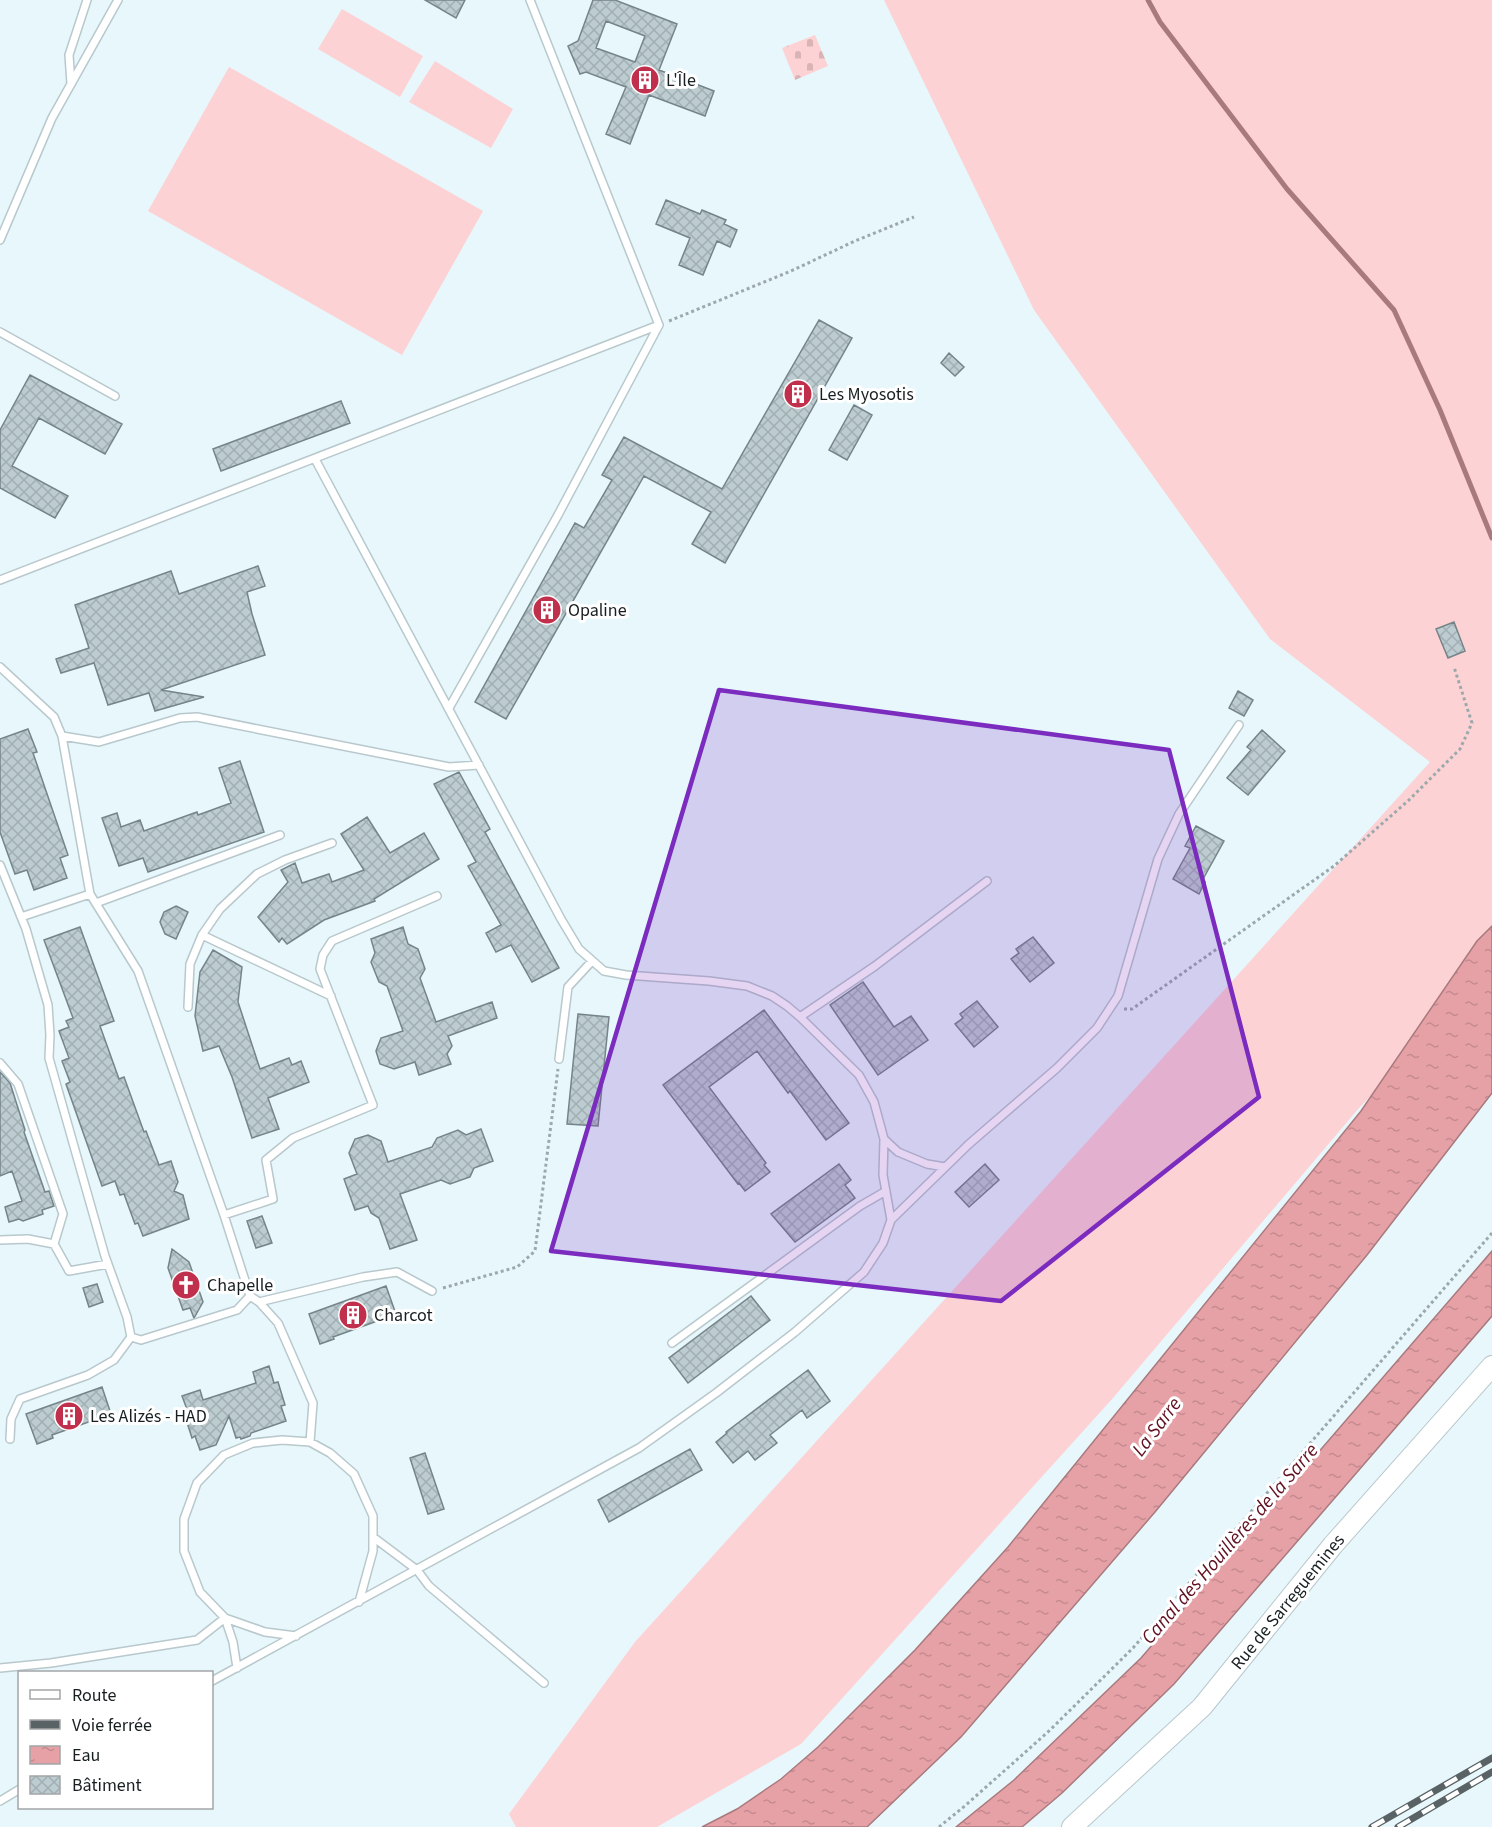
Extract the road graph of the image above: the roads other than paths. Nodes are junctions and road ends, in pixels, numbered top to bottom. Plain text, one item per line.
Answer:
1 (87, 0) edge
2 (118, 0) edge
3 (530, 0) edge
4 (71, 84) junction
5 (0, 240) edge
6 (659, 325) junction
7 (0, 332) edge
8 (115, 396) dead end
9 (315, 459) junction
10 (0, 580) edge
11 (0, 667) edge
12 (449, 708) junction
13 (1239, 725) dead end
14 (62, 736) junction
15 (479, 765) junction
16 (280, 835) dead end
17 (332, 843) dead end
18 (0, 865) edge
19 (987, 881) dead end
20 (90, 894) junction
21 (437, 896) dead end
22 (96, 903) junction
23 (21, 918) junction
24 (202, 935) junction
25 (592, 961) junction
26 (331, 996) junction
27 (188, 1007) dead end
28 (800, 1017) junction
29 (560, 1059) road end
30 (0, 1063) edge
31 (884, 1139) junction
32 (945, 1167) junction
33 (886, 1191) junction
34 (224, 1215) junction
35 (891, 1220) junction
36 (0, 1240) edge
37 (54, 1244) junction
38 (108, 1264) junction
39 (432, 1291) road end
40 (250, 1296) junction
41 (259, 1302) junction
42 (131, 1337) junction
43 (672, 1343) dead end
44 (1492, 1366) edge
45 (10, 1439) dead end
46 (310, 1442) junction
47 (373, 1537) junction
48 (417, 1570) junction
49 (359, 1602) junction
50 (225, 1618) junction
51 (296, 1636) junction
52 (0, 1668) edge
53 (237, 1668) junction
54 (213, 1680) edge
55 (543, 1683) dead end
56 (18, 1790) edge
57 (0, 1801) edge
58 (1072, 1827) edge

1 - 4 lane
2 - 4 lane
3 - 6 lane
4 - 5 lane
6 - 9 lane
6 - 12 lane
7 - 8 lane
9 - 10 lane
9 - 12 lane
11 - 14 lane
12 - 15 lane
13 - 32 lane
14 - 15 lane
14 - 20 lane
15 - 25 lane
16 - 22 lane
17 - 24 lane
18 - 23 lane
19 - 28 lane
20 - 22 lane
20 - 23 lane
21 - 26 lane
22 - 34 lane
23 - 38 lane
24 - 26 lane
24 - 27 lane
25 - 28 lane
25 - 29 lane
26 - 34 lane
28 - 31 lane
30 - 37 lane
31 - 32 lane
31 - 33 lane
32 - 35 lane
33 - 35 lane
33 - 43 lane
34 - 40 lane
35 - 48 lane
36 - 37 lane
37 - 38 lane
38 - 42 lane
39 - 41 lane
40 - 41 lane
40 - 42 lane
41 - 46 lane
42 - 45 lane
44 - 58 street, Rue de Sarreguemines
46 - 47 lane
46 - 50 lane
47 - 48 lane
47 - 49 lane
48 - 49 lane
48 - 55 lane
49 - 51 lane
50 - 51 lane
50 - 52 lane
50 - 53 lane
51 - 53 lane
53 - 54 lane
56 - 57 lane

